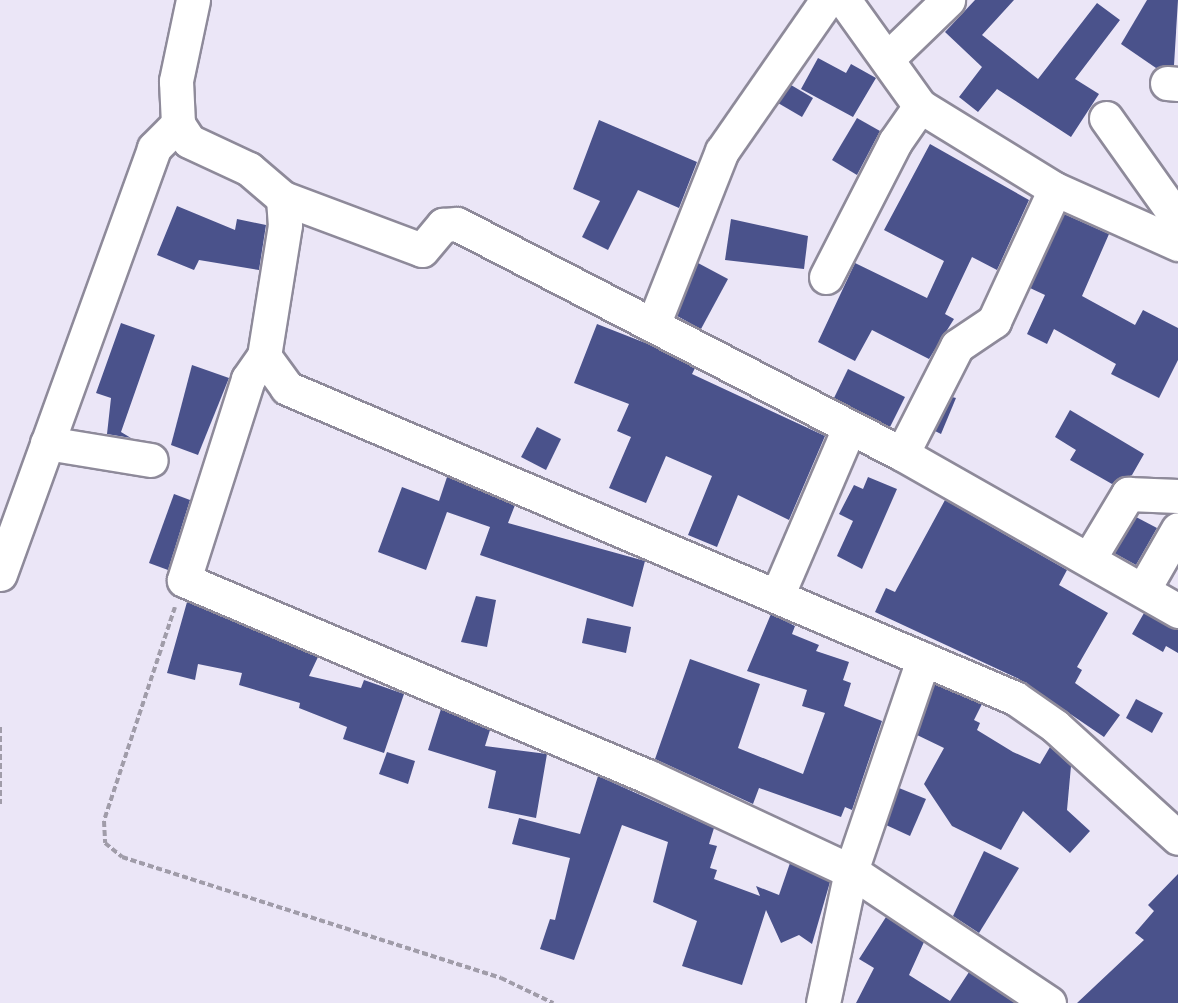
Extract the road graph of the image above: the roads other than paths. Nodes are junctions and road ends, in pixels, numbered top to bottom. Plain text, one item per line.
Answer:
1 (193, 0) edge
2 (827, 0) edge
3 (844, 0) edge
4 (948, 0) edge
5 (887, 59) junction
6 (920, 106) junction
7 (1106, 118) dead end
8 (178, 124) junction
9 (1055, 189) junction
10 (284, 198) junction
11 (1174, 226) edge
12 (826, 278) dead end
13 (652, 325) junction
14 (264, 356) junction
15 (849, 428) junction
16 (47, 443) junction
17 (902, 454) junction
18 (152, 460) dead end
19 (1178, 496) edge
20 (1178, 529) edge
21 (1090, 557) junction
22 (0, 574) edge
23 (1143, 590) junction
24 (777, 596) junction
25 (1178, 612) edge
26 (923, 659) junction
27 (1178, 838) edge
28 (851, 871) junction
29 (823, 1003) edge
30 (1049, 1003) edge

1 - 8 street
2 - 13 street
3 - 5 street
4 - 5 street
5 - 6 street
6 - 9 street
6 - 12 street
7 - 11 street
8 - 10 street
8 - 16 street
9 - 11 street
9 - 17 street
10 - 13 street
10 - 14 street
13 - 15 street
14 - 24 street
14 - 28 street
15 - 17 street
15 - 24 street
16 - 18 street
16 - 22 street
17 - 21 street
19 - 21 street
20 - 23 street
21 - 23 street
23 - 25 street
24 - 26 street
26 - 27 street
26 - 28 street
28 - 29 street
28 - 30 street

